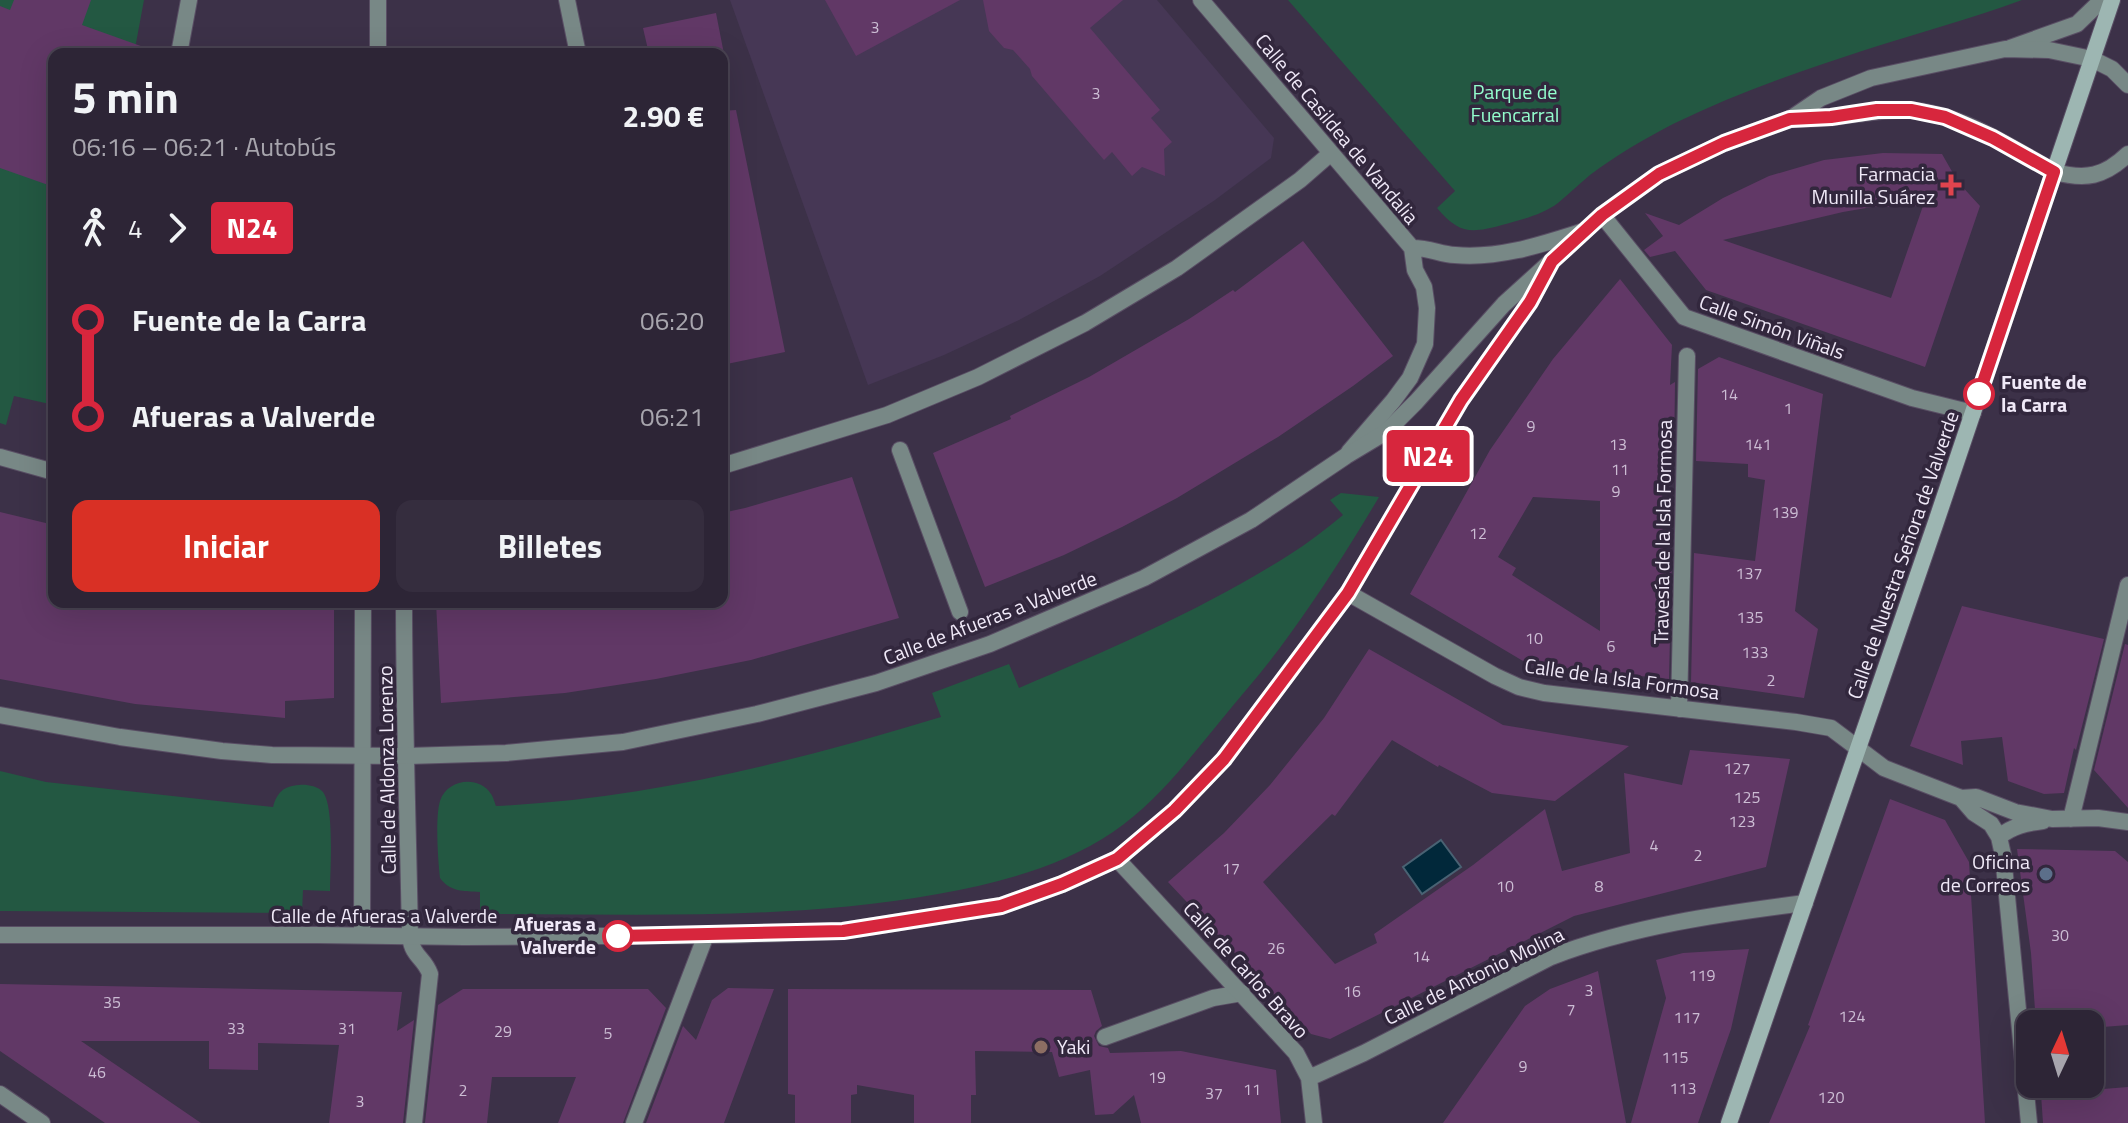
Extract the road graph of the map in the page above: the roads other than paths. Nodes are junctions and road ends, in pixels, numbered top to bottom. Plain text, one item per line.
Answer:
1 (189, 0) edge
2 (378, 0) edge
3 (567, 0) edge
4 (1201, 0) edge
5 (2102, 0) edge
6 (2112, 0) edge
7 (180, 48) edge
8 (378, 48) edge
9 (577, 48) edge
10 (2005, 49) junction
11 (2092, 59) junction
12 (2128, 85) edge
13 (1790, 119) junction
14 (1331, 153) junction
15 (2128, 154) edge
16 (2054, 172) junction
17 (1602, 215) junction
18 (1584, 231) junction
19 (1412, 248) junction
20 (1552, 261) junction
21 (1687, 356) dead end
22 (1973, 413) junction
23 (900, 450) dead end
24 (1346, 456) junction
25 (0, 457) edge
26 (728, 465) edge
27 (48, 470) edge
28 (2128, 585) edge
29 (1348, 593) junction
30 (363, 608) edge
31 (404, 608) edge
32 (960, 612) dead end
33 (1679, 709) junction
34 (0, 715) edge
35 (1857, 749) junction
36 (363, 756) junction
37 (407, 756) junction
38 (1961, 798) junction
39 (2052, 819) junction
40 (2071, 819) junction
41 (2128, 822) edge
42 (1999, 837) junction
43 (1117, 859) junction
44 (1805, 903) junction
45 (0, 935) edge
46 (362, 935) junction
47 (706, 935) junction
48 (410, 937) junction
49 (1242, 993) junction
50 (1105, 1037) dead end
51 (1309, 1078) junction
52 (0, 1094) edge
53 (42, 1123) edge
54 (414, 1123) edge
55 (634, 1123) edge
56 (1314, 1123) edge
57 (1729, 1123) edge
58 (2029, 1123) edge

1 - 7 street
2 - 8 street
3 - 9 street
4 - 14 street, Calle de Casildea de Vandalia
5 - 10 street
6 - 11 main road, Calle de Nuestra Señora de Valverde
10 - 11 street
10 - 13 street
11 - 12 street
11 - 16 main road, Calle de Nuestra Señora de Valverde
13 - 16 street
13 - 17 street, Calle de Afueras a Valverde
14 - 19 street, Calle de Casildea de Vandalia
14 - 26 street
15 - 16 street
16 - 22 main road, Calle de Nuestra Señora de Valverde
17 - 18 street, Calle de Afueras a Valverde
17 - 22 street, Calle Simón Viñals
18 - 19 street, Calle de Casildea de Vandalia
18 - 20 street, Calle de Afueras a Valverde
19 - 24 street, Calle de Casildea de Vandalia
20 - 24 street, Calle de Afueras a Valverde
20 - 29 street, Calle de Afueras a Valverde
21 - 33 street, Travesía de la Isla Formosa
22 - 35 main road, Calle de Nuestra Señora de Valverde
23 - 32 street
24 - 37 street, Calle de Afueras a Valverde
25 - 27 street
28 - 40 street
29 - 33 street, Calle de la Isla Formosa
29 - 43 street, Calle de Afueras a Valverde
30 - 36 street, Calle de Aldonza Lorenzo
31 - 37 street, Calle de Aldonza Lorenzo
33 - 35 street, Calle de la Isla Formosa
34 - 36 street, Calle de Afueras a Valverde
35 - 38 street, Calle de la Isla Formosa
35 - 44 main road, Calle de Nuestra Señora de Valverde
36 - 37 street, Calle de Afueras a Valverde
36 - 46 street, Calle de Aldonza Lorenzo
37 - 48 street, Calle de Aldonza Lorenzo
38 - 39 street
38 - 42 street
39 - 40 street
39 - 42 street
40 - 41 street
42 - 58 street
43 - 47 street, Calle de Afueras a Valverde
43 - 49 street, Calle de Carlos Bravo
44 - 51 street, Calle de Antonio Molina
44 - 57 main road, Calle de Nuestra Señora de Valverde
45 - 46 street, Calle de Afueras a Valverde
46 - 48 street, Calle de Afueras a Valverde
47 - 48 street, Calle de Afueras a Valverde
47 - 55 street
48 - 54 street
49 - 50 street
49 - 51 street, Calle de Carlos Bravo
51 - 56 street, Calle de Carlos Bravo
52 - 53 street

